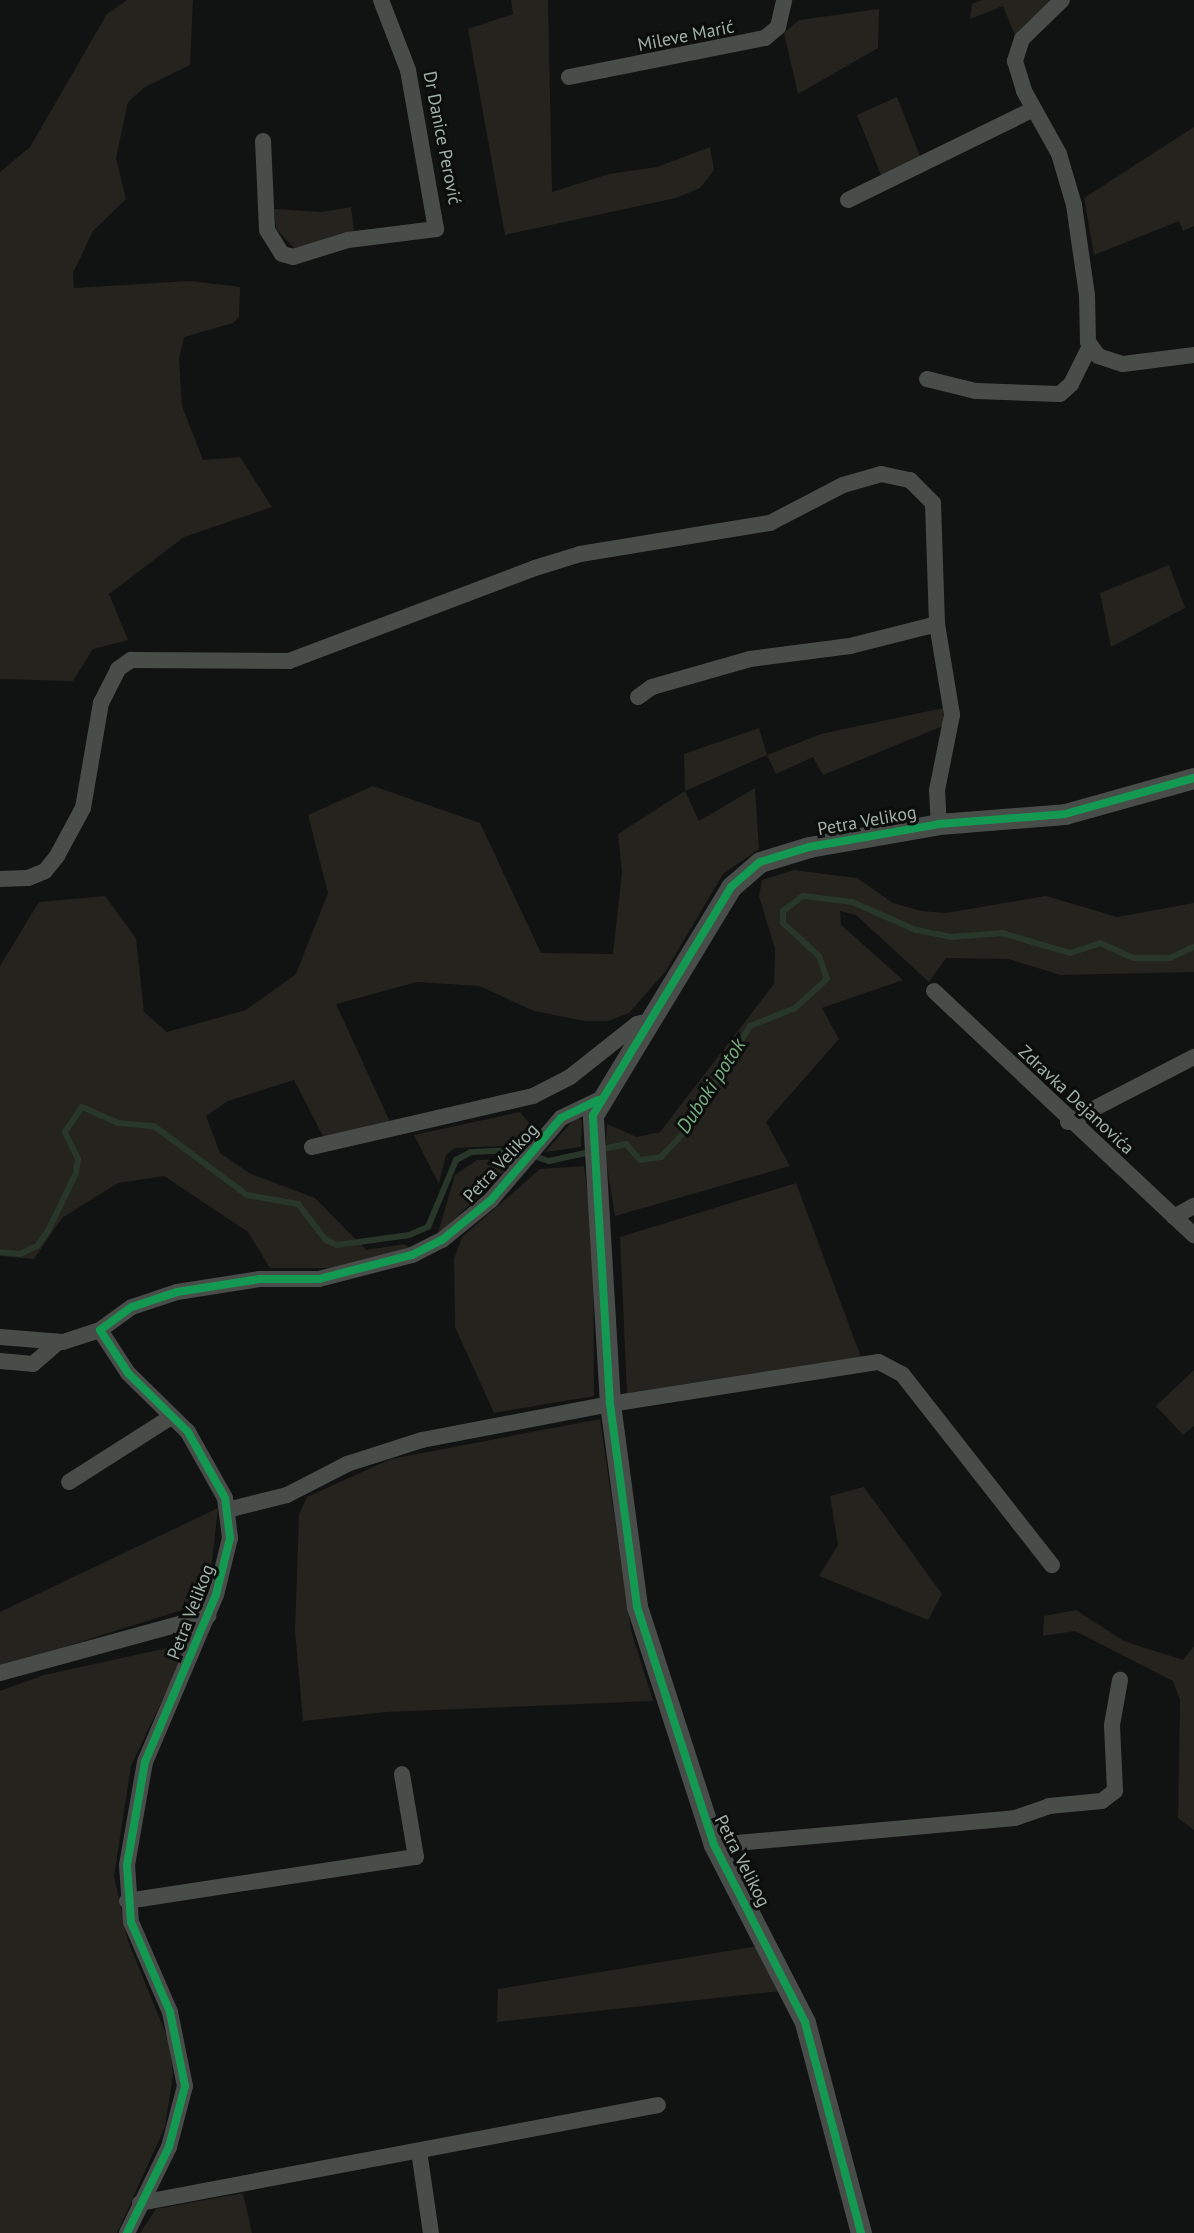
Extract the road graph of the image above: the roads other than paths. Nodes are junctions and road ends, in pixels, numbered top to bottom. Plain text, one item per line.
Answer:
1 (381, 0) edge
2 (784, 0) edge
3 (1062, 0) edge
4 (569, 77) dead end
5 (1035, 109) junction
6 (263, 141) dead end
7 (848, 200) dead end
8 (1090, 346) junction
9 (1194, 355) edge
10 (927, 379) dead end
11 (937, 624) junction
12 (638, 697) dead end
13 (1194, 778) edge
14 (939, 824) junction
15 (0, 879) edge
16 (934, 991) dead end
17 (650, 1022) junction
18 (1194, 1057) edge
19 (598, 1100) junction
20 (1068, 1122) junction
21 (312, 1147) dead end
22 (1194, 1206) edge
23 (1174, 1217) junction
24 (1194, 1235) edge
25 (100, 1330) junction
26 (0, 1337) edge
27 (58, 1342) junction
28 (0, 1361) edge
29 (610, 1404) junction
30 (171, 1417) junction
31 (69, 1482) dead end
32 (227, 1510) junction
33 (1052, 1565) dead end
34 (208, 1616) junction
35 (0, 1673) edge
36 (1120, 1680) dead end
37 (402, 1774) dead end
38 (714, 1845) junction
39 (127, 1901) junction
40 (658, 2105) dead end
41 (419, 2151) junction
42 (140, 2204) junction
43 (127, 2233) edge
44 (431, 2233) edge
45 (861, 2233) edge

1 - 6 street, Dr Danice Perović
2 - 4 street, Mileve Marić
3 - 5 street
5 - 7 street
5 - 8 street
8 - 9 street
8 - 10 street
11 - 12 street
11 - 14 street
11 - 15 street
13 - 14 street, Petra Velikog
14 - 17 street, Petra Velikog
16 - 20 street, Zdravka Dejanovića
17 - 19 street, Petra Velikog
17 - 21 street
18 - 20 street
19 - 25 street, Petra Velikog
19 - 29 street, Petra Velikog
20 - 23 street, Zdravka Dejanovića
22 - 23 street
23 - 24 street, Zdravka Dejanovića
25 - 27 street
25 - 30 street, Petra Velikog
26 - 27 street
27 - 28 street
29 - 32 street
29 - 33 street
29 - 38 street, Petra Velikog
30 - 31 street
30 - 32 street, Petra Velikog
32 - 34 street, Petra Velikog
34 - 35 street, Petra Velikog
34 - 39 street, Petra Velikog
36 - 38 street
37 - 39 street
38 - 45 street, Petra Velikog
39 - 42 street, Petra Velikog
40 - 41 street
41 - 42 street
41 - 44 street
42 - 43 street, Petra Velikog

